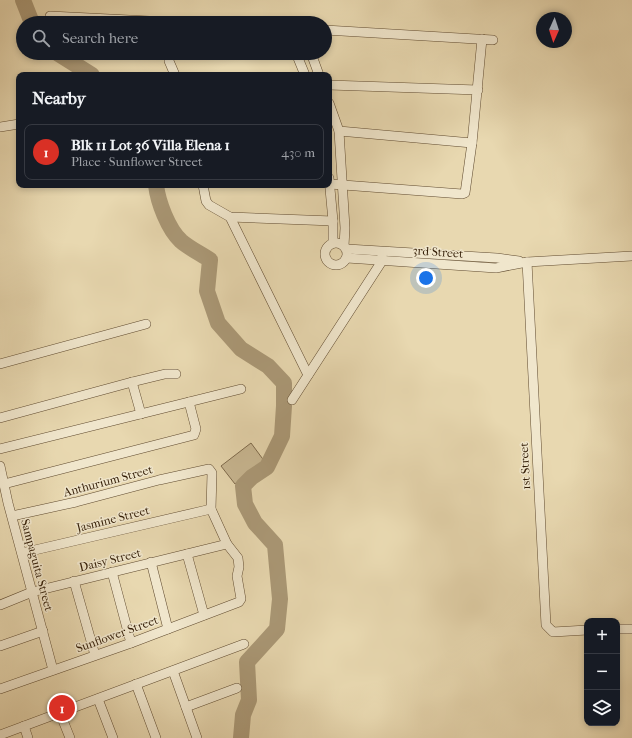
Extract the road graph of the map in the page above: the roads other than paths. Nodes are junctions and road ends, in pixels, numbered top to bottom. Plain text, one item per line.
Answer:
1 (332, 30) edge
2 (482, 39) junction
3 (493, 40) dead end
4 (169, 60) edge
5 (299, 60) edge
6 (314, 60) edge
7 (174, 72) edge
8 (304, 72) edge
9 (318, 72) edge
10 (332, 85) edge
11 (478, 90) junction
12 (332, 111) edge
13 (16, 124) edge
14 (0, 127) edge
15 (339, 131) junction
16 (472, 143) junction
17 (332, 182) edge
18 (342, 184) junction
19 (203, 188) edge
20 (330, 188) edge
21 (230, 217) junction
22 (333, 221) junction
23 (333, 243) junction
24 (346, 251) junction
25 (382, 256) junction
26 (632, 256) edge
27 (527, 262) junction
28 (146, 324) dead end
29 (0, 364) edge
30 (176, 374) dead end
31 (308, 375) junction
32 (132, 382) junction
33 (241, 388) dead end
34 (292, 400) dead end
35 (189, 402) junction
36 (141, 414) junction
37 (0, 418) edge
38 (0, 449) edge
39 (0, 466) edge
40 (4, 484) junction
41 (211, 509) junction
42 (12, 516) junction
43 (227, 544) junction
44 (22, 553) junction
45 (188, 554) junction
46 (151, 562) junction
47 (112, 572) junction
48 (74, 581) junction
49 (32, 592) junction
50 (0, 604) edge
51 (204, 615) junction
52 (168, 629) junction
53 (620, 629) edge
54 (632, 629) edge
55 (584, 630) edge
56 (43, 631) junction
57 (131, 643) junction
58 (244, 644) dead end
59 (0, 646) edge
60 (94, 656) junction
61 (53, 670) junction
62 (173, 671) junction
63 (136, 684) junction
64 (237, 688) dead end
65 (0, 689) edge
66 (98, 699) junction
67 (186, 707) junction
68 (60, 713) junction
69 (24, 726) junction
70 (0, 735) edge
71 (28, 738) edge
72 (70, 738) edge
73 (113, 738) edge
74 (156, 738) edge
75 (197, 738) edge

1 - 2 street
2 - 3 street
2 - 11 street
4 - 7 street
5 - 8 street
6 - 9 street
10 - 11 street
11 - 16 street
12 - 15 street
13 - 14 street
15 - 16 street
15 - 18 street
16 - 18 street
17 - 18 street
18 - 24 street
19 - 21 street
20 - 22 street
21 - 22 street
21 - 31 street
22 - 23 street
23 - 24 street
23 - 24 street
24 - 25 street, 3rd Street
25 - 27 street, 3rd Street
25 - 31 street
26 - 27 street, 3rd Street
27 - 55 street, 1st Street
28 - 29 street
30 - 32 street
31 - 34 street
32 - 36 street
32 - 37 street
33 - 35 street
35 - 36 street
35 - 40 street
36 - 38 street
39 - 40 street, Sampaguita Street
40 - 42 street, Sampaguita Street
41 - 42 street, Anthurium Street
41 - 43 street
41 - 44 street, Jasmine Street
42 - 44 street, Sampaguita Street
43 - 45 street, Daisy Street
43 - 51 street, Sunflower Street
44 - 49 street, Sampaguita Street
45 - 46 street, Daisy Street
45 - 51 street
46 - 47 street, Daisy Street
46 - 52 street
47 - 48 street, Daisy Street
47 - 57 street
48 - 49 street, Daisy Street
48 - 60 street
49 - 50 street, Daisy Street
49 - 56 street, Sampaguita Street
51 - 52 street, Sunflower Street
52 - 57 street, Sunflower Street
53 - 54 street
56 - 59 street
56 - 61 street, Sampaguita Street
57 - 60 street, Sunflower Street
58 - 62 street
60 - 61 street, Sunflower Street
61 - 65 street, Sunflower Street
62 - 63 street
62 - 67 street
63 - 66 street
63 - 74 street
64 - 67 street
66 - 68 street
66 - 73 street
67 - 75 street
68 - 69 street
68 - 72 street
69 - 70 street
69 - 71 street

